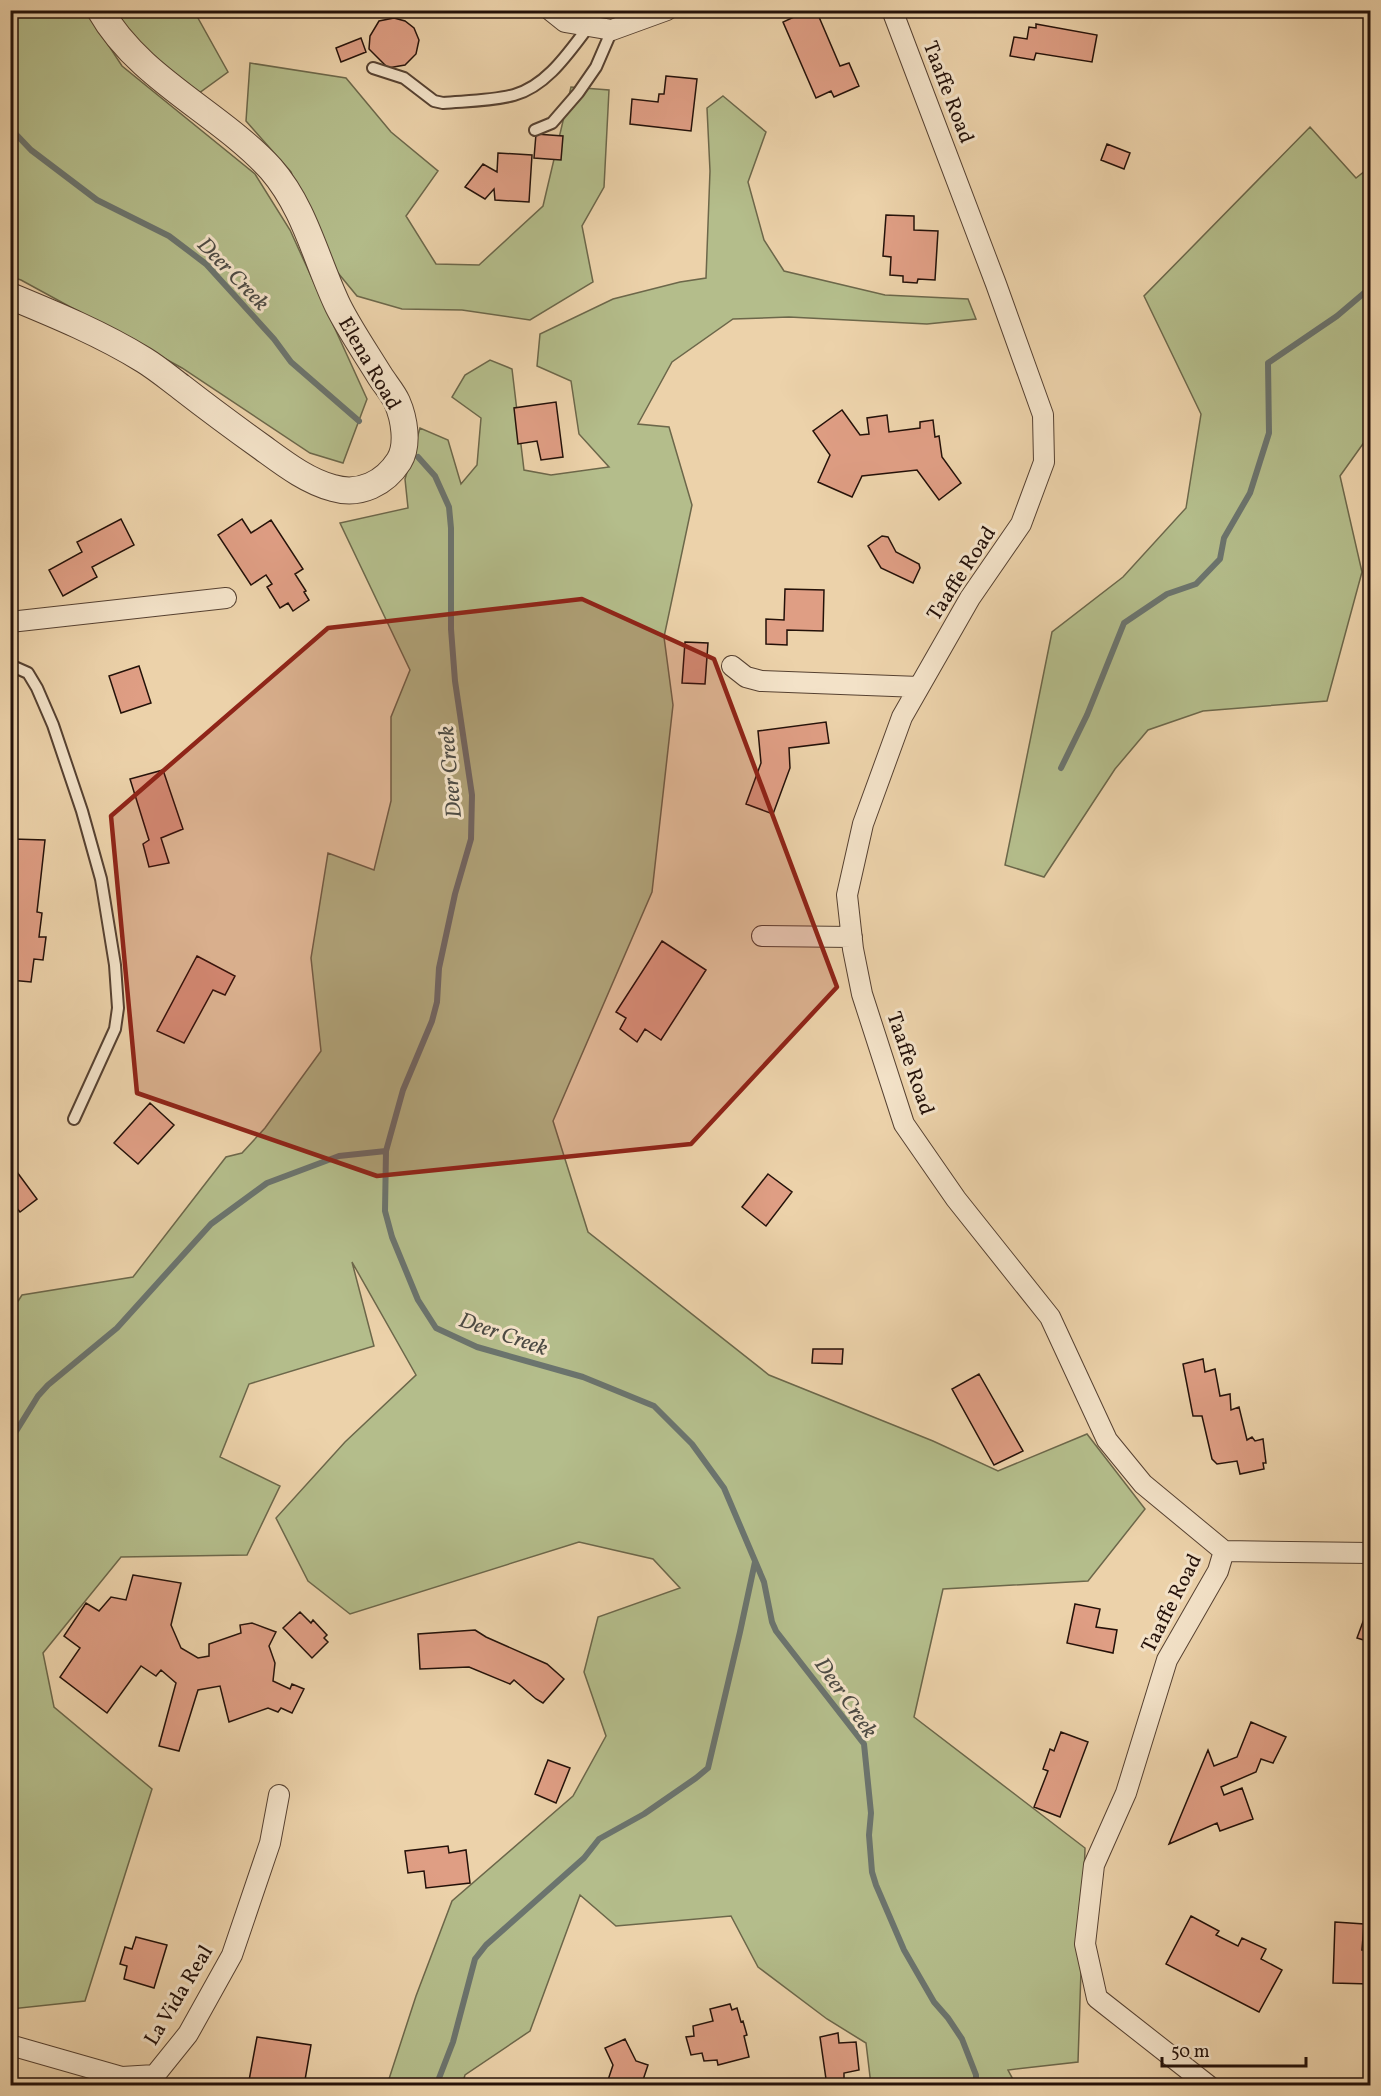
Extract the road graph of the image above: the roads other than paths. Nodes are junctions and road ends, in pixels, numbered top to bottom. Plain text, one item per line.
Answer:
1 (100, 10) edge
2 (550, 10) edge
3 (667, 10) edge
4 (892, 10) edge
5 (589, 26) junction
6 (612, 30) junction
7 (373, 68) dead end
8 (535, 130) dead end
9 (10, 297) edge
10 (226, 598) dead end
11 (10, 622) edge
12 (10, 665) edge
13 (732, 666) dead end
14 (919, 687) junction
15 (762, 936) dead end
16 (852, 937) junction
17 (74, 1119) dead end
18 (1224, 1551) junction
19 (1371, 1553) edge
20 (279, 1795) dead end
21 (10, 2045) edge
22 (1209, 2085) edge

1 - 9 street, Elena Road
2 - 5 street
3 - 6 street
4 - 14 street, Taaffe Road
5 - 6 street
5 - 7 lane
6 - 8 lane
10 - 11 street
12 - 17 lane
13 - 14 street
14 - 16 street, Taaffe Road
15 - 16 street
16 - 18 street, Taaffe Road
18 - 19 street
18 - 22 street, Taaffe Road
20 - 21 street, La Vida Real

